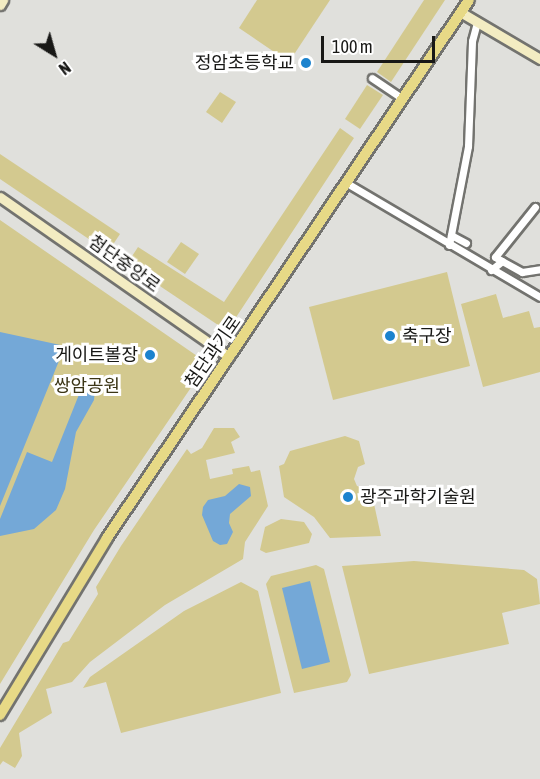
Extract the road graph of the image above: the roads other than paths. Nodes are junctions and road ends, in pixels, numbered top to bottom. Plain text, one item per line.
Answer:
1 (3, 0) edge
2 (470, 0) edge
3 (0, 5) edge
4 (462, 13) junction
5 (477, 22) junction
6 (540, 59) edge
7 (372, 78) dead end
8 (402, 98) junction
9 (345, 182) junction
10 (0, 197) edge
11 (535, 207) dead end
12 (451, 235) junction
13 (466, 243) dead end
14 (449, 245) junction
15 (502, 261) junction
16 (540, 269) edge
17 (491, 270) junction
18 (540, 297) edge
19 (229, 357) junction
20 (0, 715) edge

1 - 3 street
2 - 4 main road, 첨단과기로
4 - 5 street
4 - 8 main road, 첨단과기로
5 - 6 street
5 - 12 street
7 - 8 street
8 - 9 main road, 첨단과기로
9 - 14 street
9 - 19 main road, 첨단과기로
10 - 19 street, 첨단중앙로
11 - 15 street
12 - 13 street
12 - 14 street
14 - 17 street
15 - 16 street
15 - 17 street
17 - 18 street
19 - 20 main road, 첨단과기로

